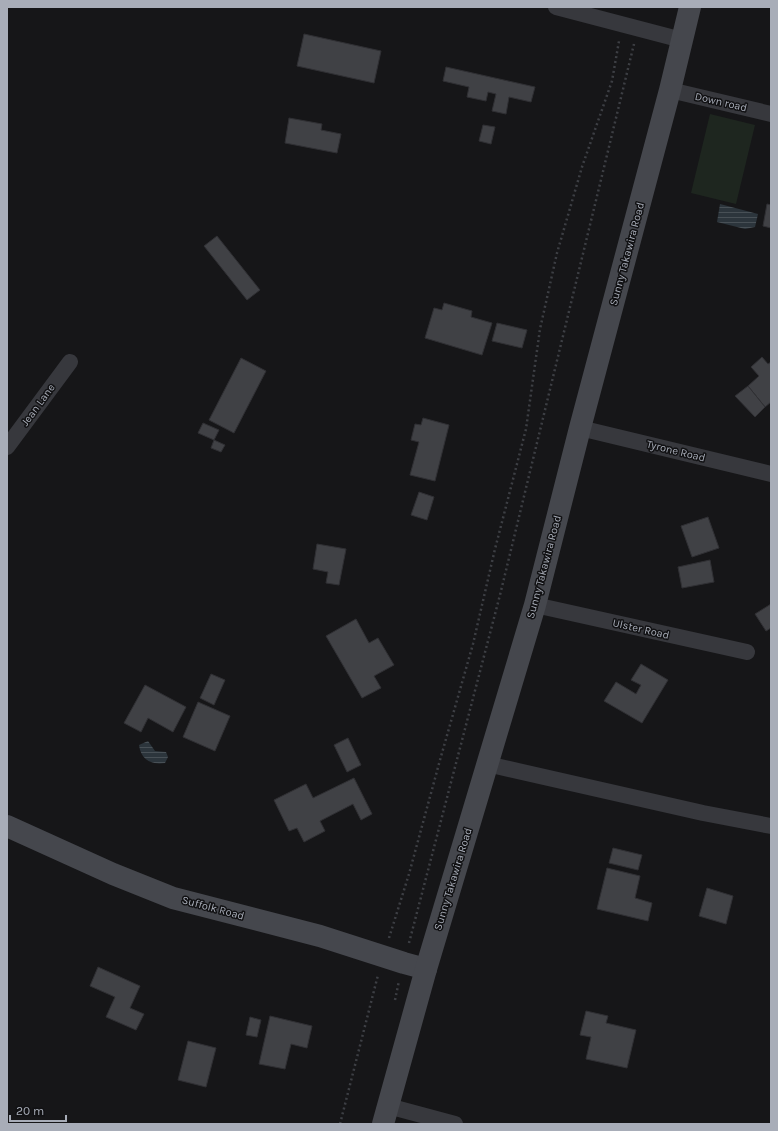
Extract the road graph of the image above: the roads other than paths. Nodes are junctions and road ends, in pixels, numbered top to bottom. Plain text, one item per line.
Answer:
1 (556, 7) edge
2 (690, 7) edge
3 (682, 40) junction
4 (670, 90) junction
5 (771, 114) edge
6 (70, 362) dead end
7 (580, 428) junction
8 (7, 447) edge
9 (771, 474) edge
10 (534, 605) junction
11 (747, 652) dead end
12 (487, 764) junction
13 (7, 826) edge
14 (771, 826) edge
15 (426, 969) junction
16 (385, 1115) edge
17 (454, 1124) edge

1 - 3 street
2 - 3 main road, Sunny Takawira Road
3 - 4 main road, Sunny Takawira Road
4 - 5 street, Down road
4 - 7 main road, Sunny Takawira Road
6 - 8 street, Jean Lane
7 - 9 street, Tyrone Road
7 - 10 main road, Sunny Takawira Road
10 - 11 street, Ulster Road
10 - 12 main road, Sunny Takawira Road
12 - 14 street
12 - 15 main road, Sunny Takawira Road
13 - 15 main road, Suffolk Road
15 - 16 main road, Sunny Takawira Road
16 - 17 street

